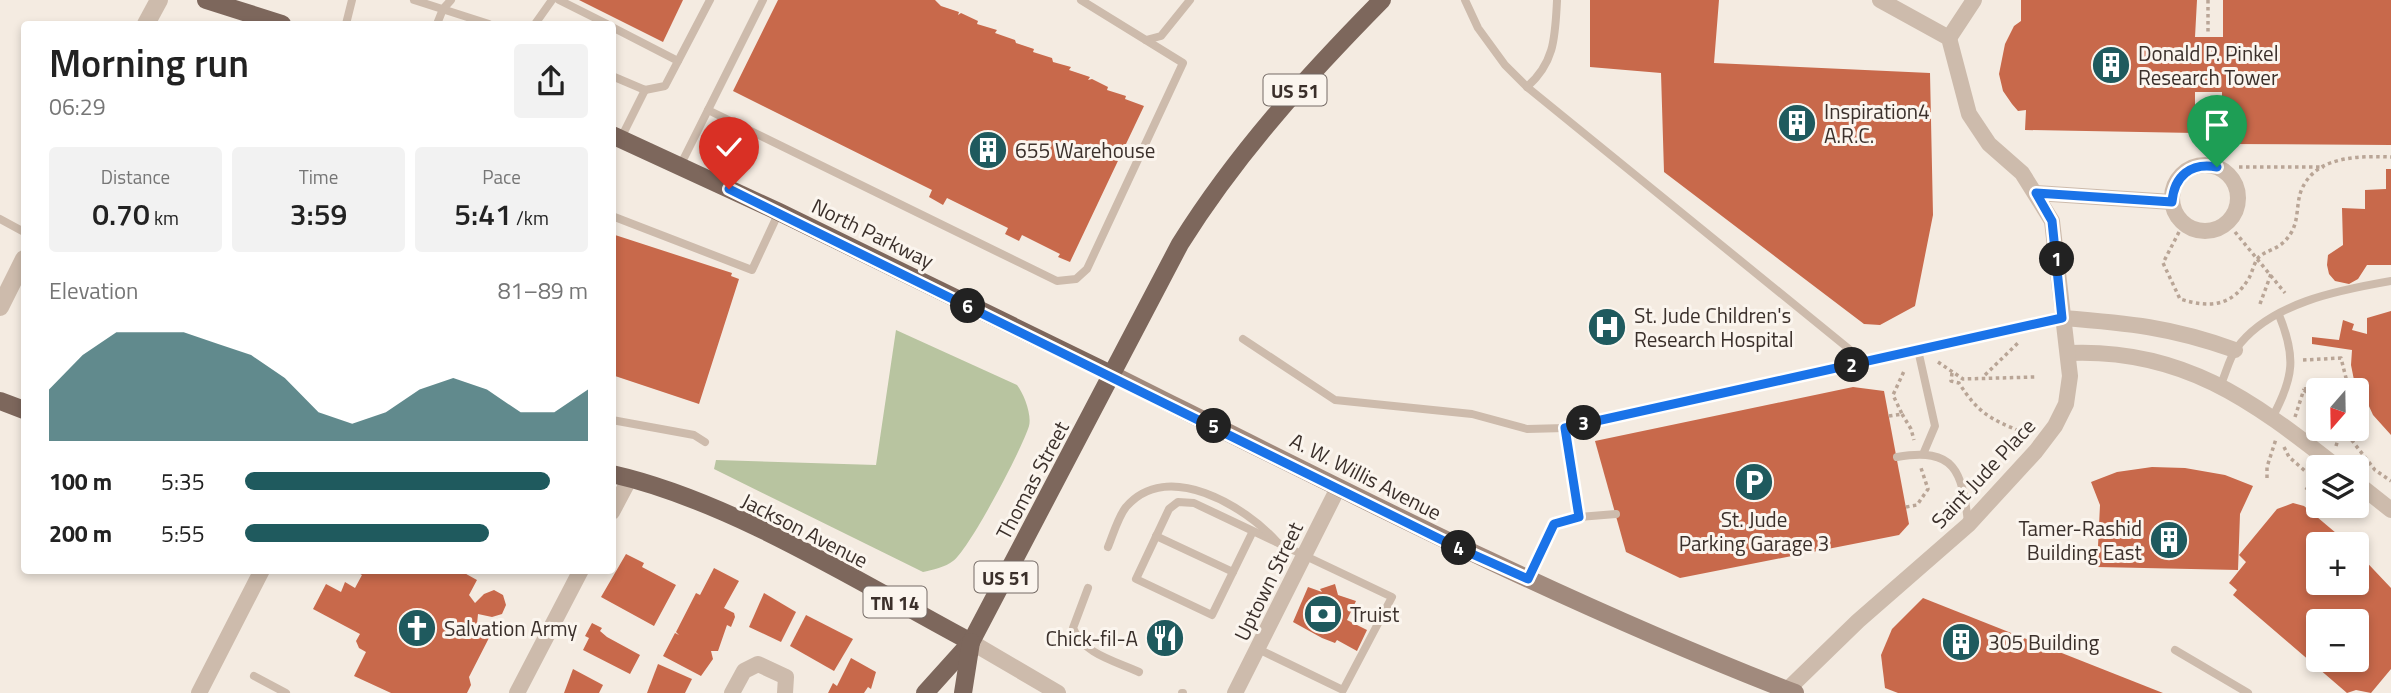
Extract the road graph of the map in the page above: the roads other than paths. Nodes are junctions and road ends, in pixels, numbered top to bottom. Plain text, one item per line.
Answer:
1 (159, 0) edge
2 (206, 0) edge
3 (352, 0) edge
4 (414, 0) edge
5 (451, 0) edge
6 (552, 0) edge
7 (559, 0) edge
8 (710, 0) edge
9 (763, 0) edge
10 (1081, 0) edge
11 (1190, 0) edge
12 (1382, 0) edge
13 (1465, 0) edge
14 (1880, 0) edge
15 (1974, 0) edge
16 (1557, 1) edge
17 (443, 9) junction
18 (148, 21) edge
19 (272, 21) edge
20 (347, 21) edge
21 (438, 21) edge
22 (480, 21) edge
23 (537, 21) edge
24 (601, 21) edge
25 (616, 29) edge
26 (1949, 38) junction
27 (1146, 40) junction
28 (678, 61) junction
29 (616, 78) edge
30 (1527, 87) junction
31 (645, 90) junction
32 (708, 110) junction
33 (617, 137) edge
34 (680, 166) junction
35 (2036, 193) junction
36 (2172, 202) junction
37 (779, 212) junction
38 (616, 218) edge
39 (0, 219) edge
40 (21, 230) edge
41 (21, 265) edge
42 (2391, 281) edge
43 (0, 307) edge
44 (2279, 315) junction
45 (2062, 318) junction
46 (1243, 339) dead end
47 (1918, 350) junction
48 (2235, 350) junction
49 (2068, 353) junction
50 (1865, 362) junction
51 (1112, 375) junction
52 (2221, 384) junction
53 (0, 401) edge
54 (21, 409) edge
55 (2273, 416) junction
56 (616, 421) edge
57 (1565, 428) junction
58 (705, 442) dead end
59 (1924, 452) junction
60 (2327, 455) edge
61 (1897, 457) dead end
62 (616, 475) edge
63 (631, 478) junction
64 (1338, 488) junction
65 (2369, 493) edge
66 (616, 505) edge
67 (2391, 510) edge
68 (1615, 514) dead end
69 (1579, 517) junction
70 (1968, 525) junction
71 (1252, 531) junction
72 (1156, 536) junction
73 (1279, 544) junction
74 (1108, 547) dead end
75 (1304, 555) junction
76 (1233, 572) junction
77 (260, 574) edge
78 (579, 574) edge
79 (1528, 579) junction
80 (1088, 588) dead end
81 (971, 642) junction
82 (1258, 649) junction
83 (2175, 650) dead end
84 (1139, 672) dead end
85 (254, 676) dead end
86 (1788, 692) edge
87 (199, 693) edge
88 (286, 693) edge
89 (517, 693) edge
90 (732, 693) edge
91 (785, 693) edge
92 (925, 693) edge
93 (963, 693) edge
94 (1058, 693) edge
95 (1235, 693) edge
96 (2248, 693) edge

1 - 18 street
2 - 19 main road
3 - 20 lane
4 - 17 lane
5 - 17 lane
6 - 23 lane
7 - 24 lane
8 - 28 lane
9 - 32 lane
10 - 27 lane
11 - 27 lane
12 - 51 main road, US 51
13 - 30 lane
14 - 26 street
15 - 26 street
16 - 30 lane
17 - 21 lane
17 - 22 lane
25 - 28 lane
26 - 35 street, Saint Jude Place
27 - 32 lane
28 - 31 lane
29 - 31 lane
30 - 50 lane
31 - 33 lane
32 - 34 lane
33 - 34 main road, North Parkway
34 - 37 main road, North Parkway
35 - 36 street
35 - 45 street, Saint Jude Place
36 - 36 street
37 - 38 lane
37 - 51 main road, North Parkway
39 - 40 lane
41 - 43 street
42 - 44 lane
44 - 48 lane
44 - 55 lane
45 - 47 lane
45 - 48 street
45 - 49 street, Saint Jude Place
46 - 57 lane
47 - 50 lane
47 - 59 lane
48 - 52 lane
49 - 52 street
49 - 70 street, Saint Jude Place
50 - 57 lane
51 - 64 main road, A. W. Willis Avenue
51 - 81 main road, Thomas Street / US 51
52 - 55 street
53 - 54 main road
55 - 60 street
56 - 58 lane
57 - 69 lane
59 - 61 lane
59 - 70 lane
62 - 63 main road, Jackson Avenue / TN 14
63 - 66 street
63 - 81 main road, Jackson Avenue / TN 14
64 - 75 street, Uptown Street
64 - 79 main road, A. W. Willis Avenue
65 - 67 street
68 - 69 lane
69 - 79 lane
70 - 86 street, Saint Jude Place
71 - 72 lane
71 - 73 lane
71 - 76 lane
72 - 76 lane
72 - 76 lane
73 - 74 lane
73 - 75 lane
75 - 82 street, Uptown Street
75 - 82 lane
77 - 87 street
78 - 89 street
79 - 86 main road, A. W. Willis Avenue
80 - 84 lane
81 - 92 main road, Thomas Street / US 51
81 - 93 main road, Thomas Street / US 51
81 - 94 street
82 - 95 street, Uptown Street
83 - 96 lane
85 - 88 lane
90 - 91 street

